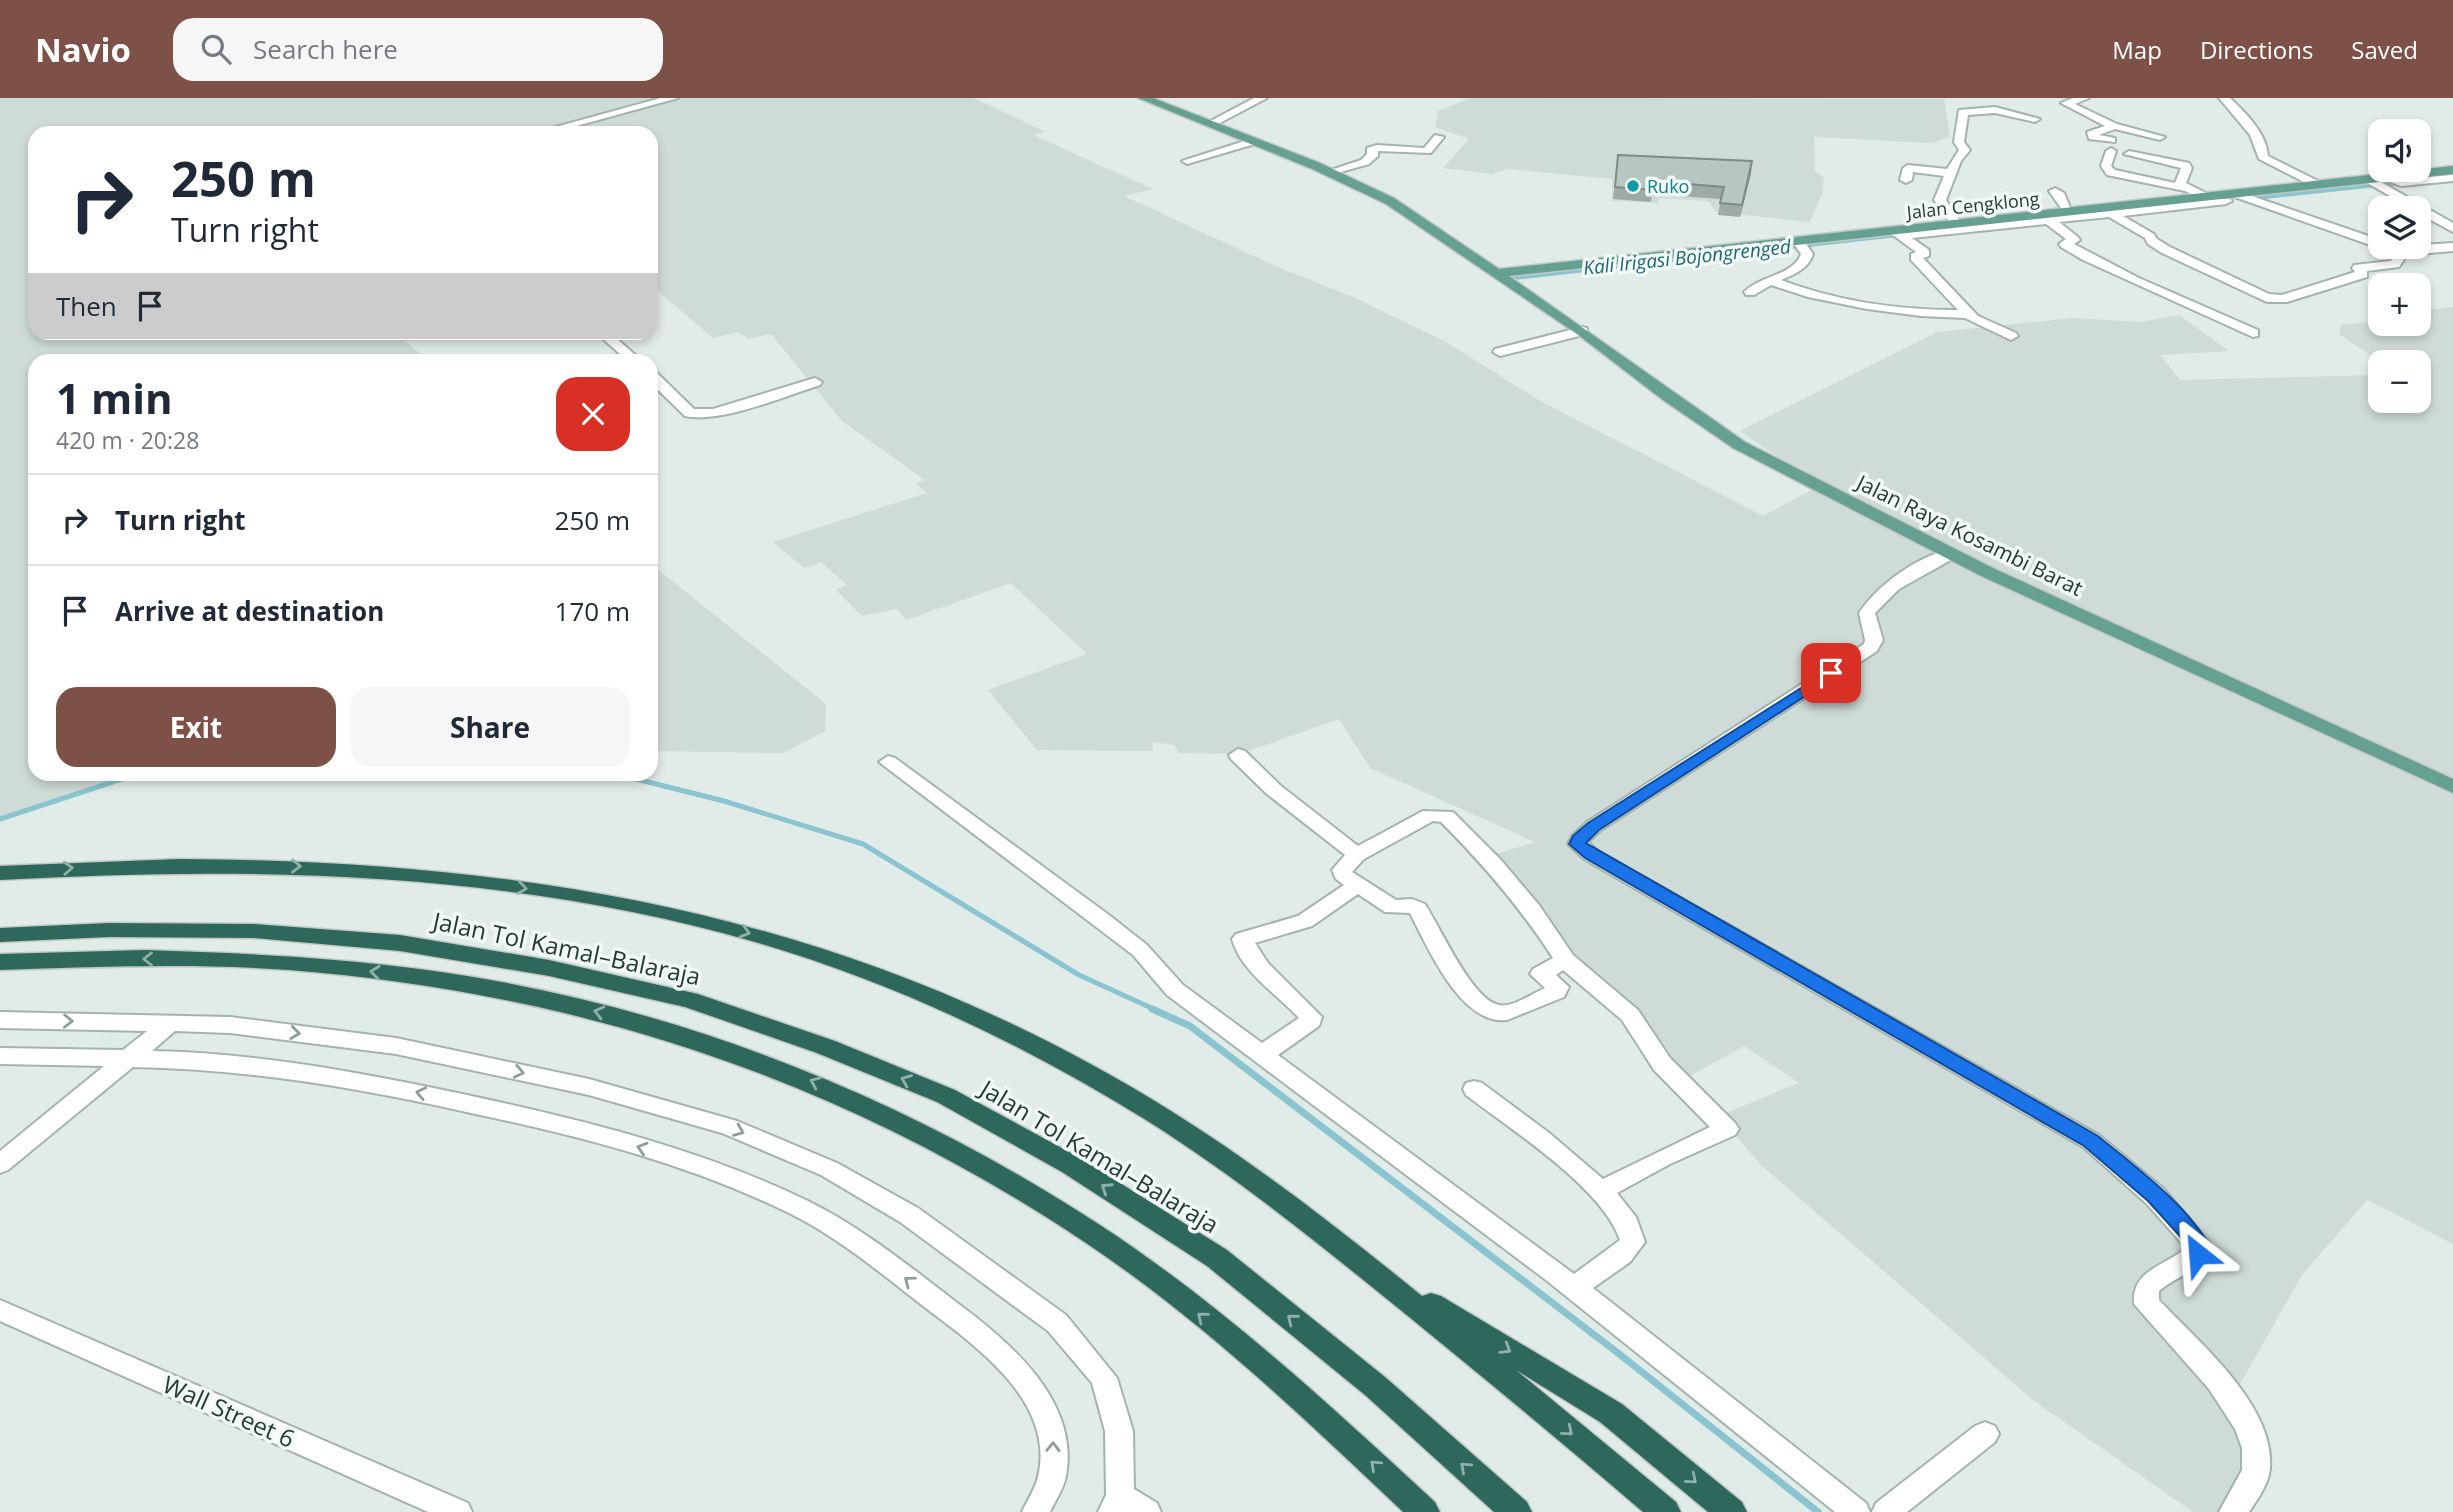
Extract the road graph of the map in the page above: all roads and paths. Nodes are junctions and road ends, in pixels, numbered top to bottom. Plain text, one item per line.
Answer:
1 (673, 98) edge
2 (1143, 98) edge
3 (1262, 98) edge
4 (2084, 98) edge
5 (2224, 98) edge
6 (2035, 119) dead end
7 (1210, 124) junction
8 (2114, 125) junction
9 (565, 126) edge
10 (1439, 137) dead end
11 (2160, 137) dead end
12 (1254, 141) junction
13 (2129, 154) dead end
14 (1188, 160) dead end
15 (2453, 170) edge
16 (1330, 172) junction
17 (1951, 173) junction
18 (2431, 173) edge
19 (2453, 178) edge
20 (2431, 179) edge
21 (1906, 180) dead end
22 (2372, 182) edge
23 (2384, 182) edge
24 (2183, 188) junction
25 (2311, 188) junction
26 (2055, 191) dead end
27 (2220, 197) junction
28 (2152, 206) junction
29 (2069, 212) junction
30 (2088, 213) junction
31 (2110, 213) junction
32 (2048, 220) junction
33 (1956, 224) junction
34 (2453, 228) edge
35 (1896, 233) junction
36 (2368, 240) edge
37 (1800, 244) junction
38 (2453, 247) edge
39 (2431, 248) edge
40 (2398, 259) edge
41 (1496, 273) junction
42 (1769, 280) junction
43 (1750, 292) dead end
44 (1968, 314) junction
45 (1582, 331) junction
46 (2253, 333) dead end
47 (2011, 336) dead end
48 (610, 340) edge
49 (1500, 352) dead end
50 (627, 354) edge
51 (658, 382) edge
52 (815, 382) dead end
53 (1950, 554) junction
54 (1238, 755) dead end
55 (888, 762) dead end
56 (2453, 787) edge
57 (1357, 855) junction
58 (0, 873) edge
59 (1359, 884) junction
60 (0, 936) edge
61 (1565, 960) junction
62 (0, 962) edge
63 (0, 1020) edge
64 (170, 1024) junction
65 (1261, 1055) junction
66 (0, 1056) edge
67 (131, 1059) junction
68 (1474, 1089) dead end
69 (0, 1164) edge
70 (1601, 1191) junction
71 (1363, 1264) junction
72 (1574, 1288) junction
73 (0, 1310) edge
74 (1986, 1434) dead end
75 (1116, 1504) edge
76 (457, 1512) edge
77 (1036, 1512) edge
78 (1147, 1512) edge
79 (1424, 1512) edge
80 (1516, 1512) edge
81 (1665, 1512) edge
82 (1731, 1512) edge
83 (1856, 1512) edge
84 (1886, 1512) edge
85 (2233, 1512) edge

1 - 9 street
2 - 7 main road, Jalan Raya Kosambi Barat
3 - 7 street
4 - 8 street
5 - 25 street
6 - 17 street
7 - 12 main road, Jalan Raya Kosambi Barat
8 - 11 street
8 - 24 street
10 - 16 street
12 - 14 street
12 - 16 main road, Jalan Raya Kosambi Barat
13 - 24 street
15 - 18 main road, Jalan Cengklong
16 - 41 main road, Jalan Raya Kosambi Barat
17 - 21 street
17 - 33 street
19 - 20 street
22 - 25 main road, Jalan Cengklong
23 - 34 street
24 - 27 street
25 - 27 main road, Jalan Cengklong
26 - 29 street
27 - 28 main road, Jalan Cengklong
27 - 28 street
27 - 36 street
28 - 30 main road, Jalan Cengklong
28 - 31 street
29 - 30 main road, Jalan Cengklong
29 - 33 main road, Jalan Cengklong
30 - 31 street
30 - 32 street
31 - 40 street
32 - 35 street
32 - 46 street
33 - 35 main road, Jalan Cengklong
35 - 37 main road, Jalan Cengklong
35 - 44 street
37 - 41 main road, Jalan Cengklong
37 - 42 street
38 - 39 street
41 - 45 main road, Jalan Raya Kosambi Barat
42 - 43 street
42 - 44 street
44 - 47 street
45 - 49 street
45 - 53 main road, Jalan Raya Kosambi Barat
48 - 50 street
51 - 52 street
53 - 56 main road, Jalan Raya Kosambi Barat
53 - 85 street
54 - 57 street
55 - 65 street
57 - 59 street
57 - 61 street
58 -> 71 highway
59 - 61 street
59 - 65 street
80 -> 60 highway, Jalan Tol Kamal–Balaraja
61 - 70 street
79 -> 62 highway
63 -> 64 street
64 - 67 street
64 -> 75 street
65 - 72 street
66 - 67 street
67 - 69 street
77 -> 67 street
68 - 70 street
70 - 72 street
71 -> 81 highway
71 -> 82 highway
72 - 83 street
73 - 76 street, Wall Street 6
74 - 84 street
75 - 78 street

